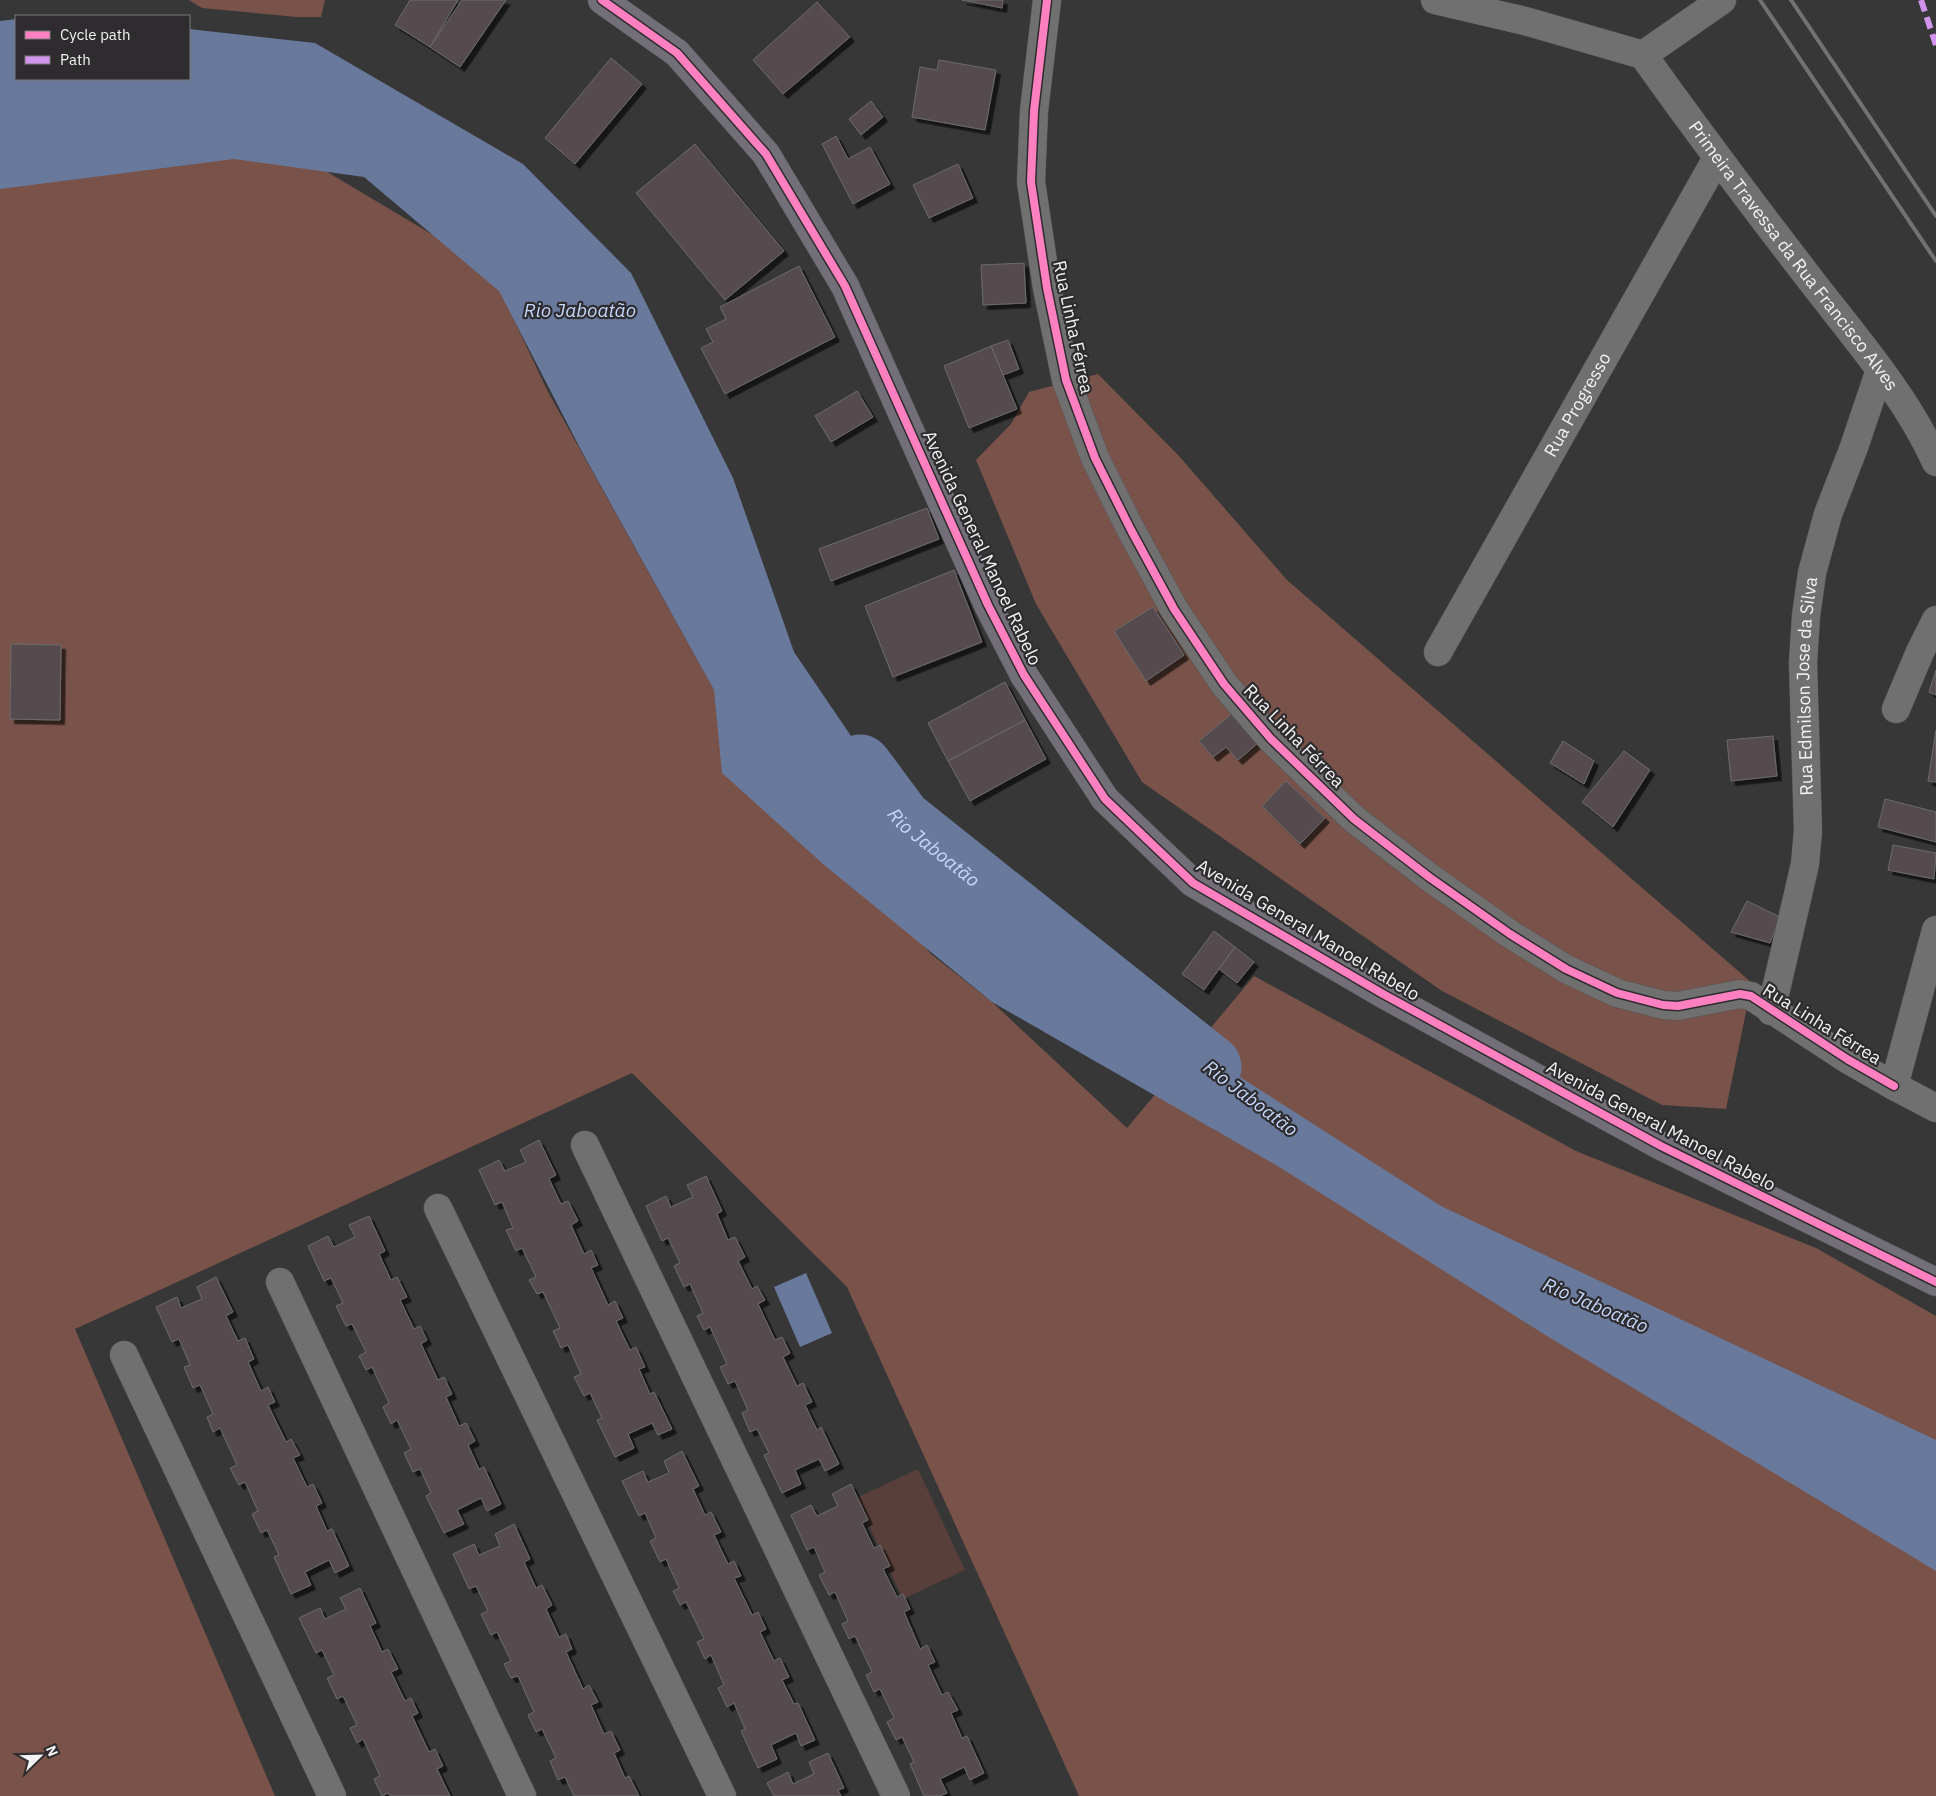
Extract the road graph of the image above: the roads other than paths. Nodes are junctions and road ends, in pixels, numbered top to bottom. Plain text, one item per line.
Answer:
1 (602, 0) edge
2 (1047, 0) edge
3 (1435, 0) edge
4 (1722, 0) edge
5 (1653, 48) junction
6 (1717, 158) junction
7 (1880, 370) junction
8 (1936, 462) edge
9 (1936, 620) edge
10 (1438, 652) dead end
11 (1896, 709) dead end
12 (1936, 930) edge
13 (1771, 1011) junction
14 (1894, 1086) junction
15 (1936, 1108) edge
16 (585, 1145) dead end
17 (438, 1208) dead end
18 (280, 1282) dead end
19 (1936, 1282) edge
20 (124, 1355) dead end
21 (332, 1796) edge
22 (522, 1796) edge
23 (722, 1796) edge
24 (896, 1796) edge

1 - 19 main road, Avenida General Manoel Rabelo
2 - 13 street, Rua Linha Férrea
3 - 5 street
4 - 5 street
5 - 6 street, Primeira Travessa da Rua Francisco Alves
6 - 7 street, Primeira Travessa da Rua Francisco Alves
6 - 10 street, Rua Progresso
7 - 8 street, Primeira Travessa da Rua Francisco Alves
7 - 13 street, Rua Edmilson Jose da Silva
9 - 11 street
12 - 14 street
13 - 14 street, Rua Linha Férrea
14 - 15 street, Rua Linha Férrea
16 - 24 street
17 - 23 street
18 - 22 street
20 - 21 street

